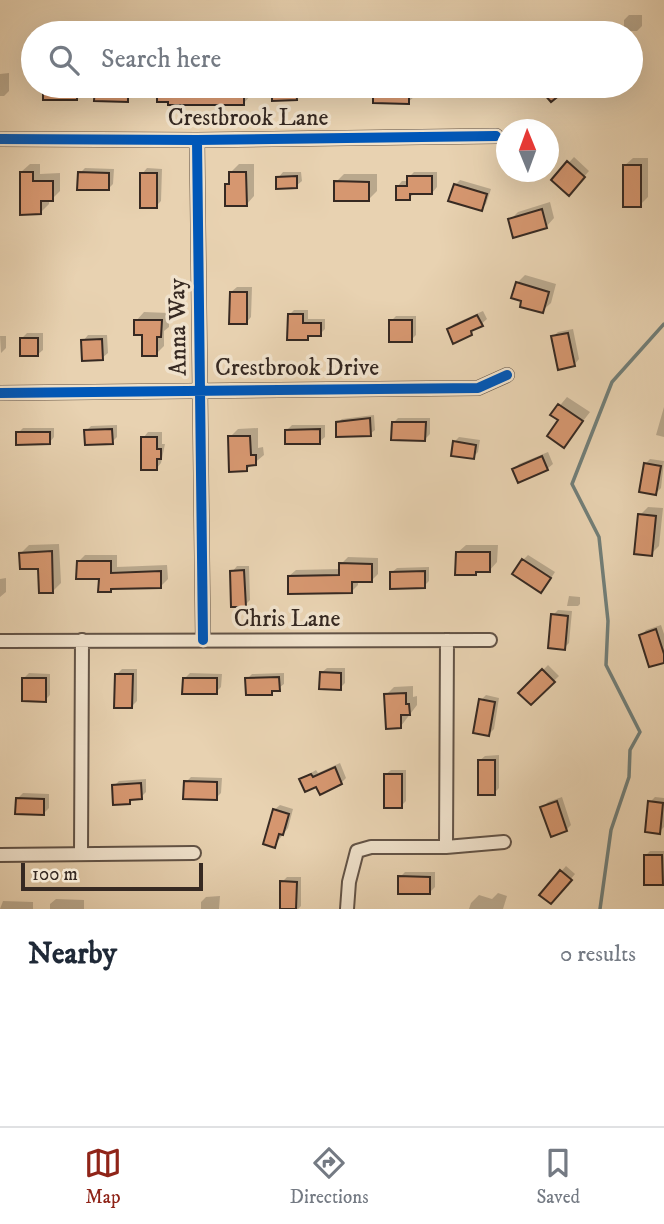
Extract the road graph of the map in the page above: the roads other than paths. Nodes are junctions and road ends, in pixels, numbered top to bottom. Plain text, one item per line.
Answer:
1 (496, 136) dead end
2 (0, 139) edge
3 (198, 140) junction
4 (507, 375) dead end
5 (200, 390) junction
6 (0, 393) edge
7 (0, 640) edge
8 (82, 640) junction
9 (203, 640) junction
10 (447, 640) junction
11 (490, 640) dead end
12 (504, 842) dead end
13 (446, 847) junction
14 (194, 853) dead end
15 (81, 854) junction
16 (0, 855) edge
17 (347, 909) edge

1 - 3 street, Crestbrook Lane
2 - 3 street, Crestbrook Lane
3 - 5 street, Anna Way
4 - 5 street, Crestbrook Drive
5 - 6 street, Crestbrook Drive
5 - 9 street, Anna Way
7 - 8 street, Chris Lane
8 - 9 street, Chris Lane
8 - 15 street
9 - 10 street, Chris Lane
10 - 11 street, Chris Lane
10 - 13 street
12 - 13 street
13 - 17 street
14 - 15 street
15 - 16 street

